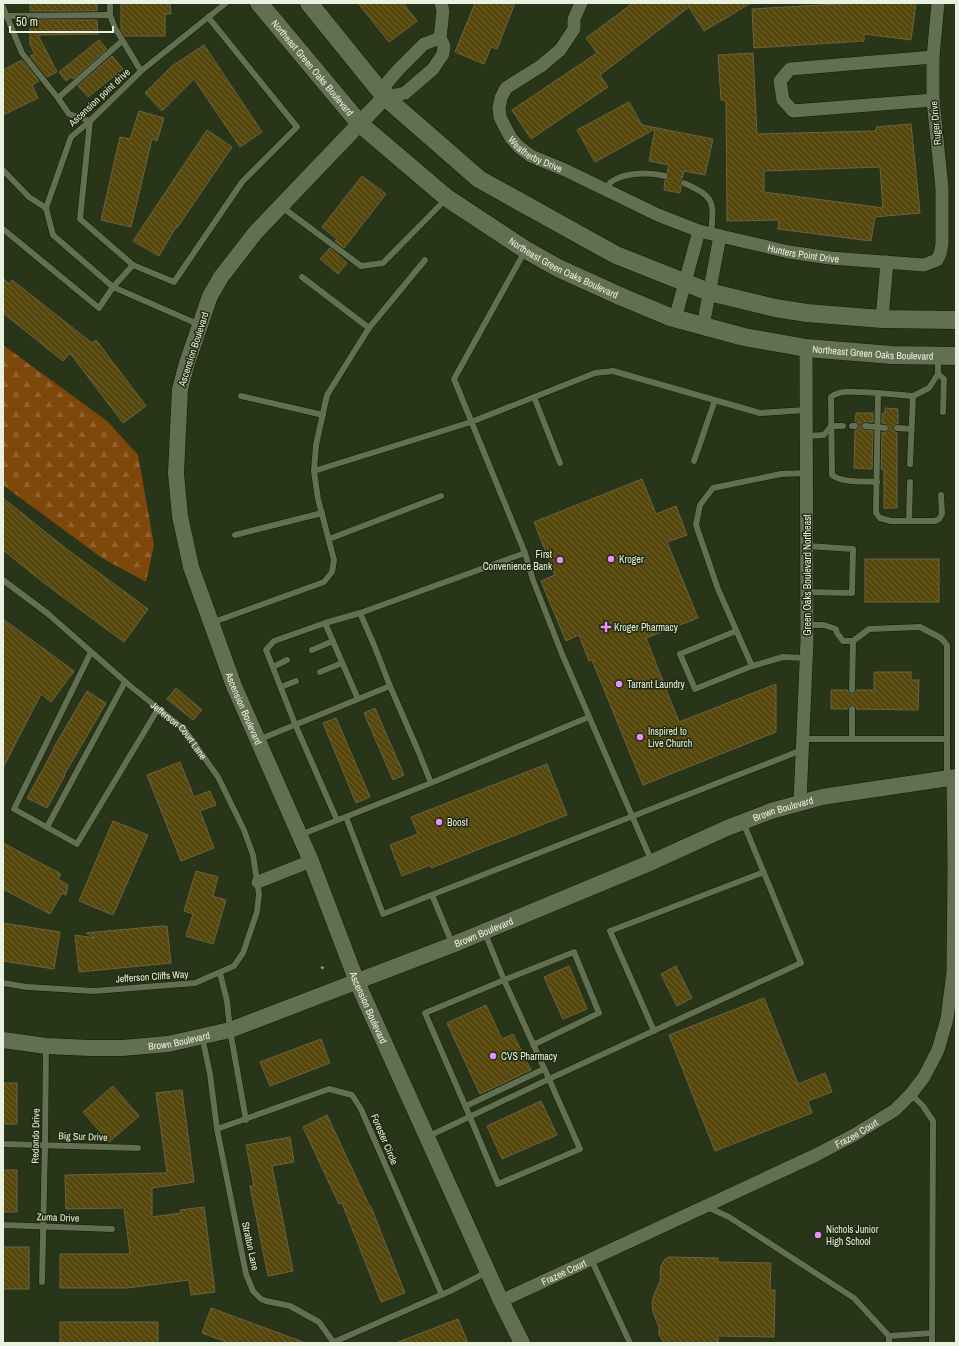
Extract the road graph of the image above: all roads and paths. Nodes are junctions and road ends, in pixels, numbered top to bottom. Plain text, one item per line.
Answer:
1 (110, 3) edge
2 (226, 3) edge
3 (259, 3) edge
4 (309, 3) edge
5 (441, 3) edge
6 (581, 3) edge
7 (938, 3) edge
8 (3, 7) edge
9 (110, 15) junction
10 (6, 16) junction
11 (208, 17) junction
12 (440, 38) junction
13 (122, 41) junction
14 (932, 57) junction
15 (141, 71) junction
16 (385, 97) junction
17 (58, 98) junction
18 (933, 100) junction
19 (90, 121) junction
20 (360, 124) junction
21 (3, 170) edge
22 (665, 176) dead end
23 (684, 182) dead end
24 (605, 190) junction
25 (447, 198) junction
26 (281, 206) junction
27 (46, 208) junction
28 (3, 228) edge
29 (710, 234) junction
30 (942, 244) joint
31 (526, 250) junction
32 (425, 260) dead end
33 (887, 262) junction
34 (133, 265) junction
35 (302, 277) dead end
36 (685, 282) junction
37 (113, 287) junction
38 (709, 292) junction
39 (675, 318) junction
40 (882, 319) junction
41 (956, 320) edge
42 (200, 325) junction
43 (703, 326) junction
44 (368, 328) junction
45 (806, 348) junction
46 (938, 355) junction
47 (956, 356) edge
48 (938, 374) junction
49 (878, 393) junction
50 (241, 396) dead end
51 (913, 396) junction
52 (534, 397) junction
53 (714, 400) junction
54 (806, 410) junction
55 (943, 412) dead end
56 (323, 415) junction
57 (471, 422) junction
58 (831, 426) junction
59 (843, 426) dead end
60 (864, 426) dead end
61 (878, 428) junction
62 (885, 428) dead end
63 (897, 428) dead end
64 (911, 429) junction
65 (807, 436) junction
66 (694, 461) dead end
67 (560, 462) dead end
68 (910, 464) dead end
69 (314, 471) junction
70 (806, 473) junction
71 (876, 482) junction
72 (910, 482) dead end
73 (941, 495) dead end
74 (441, 496) dead end
75 (322, 514) junction
76 (910, 521) junction
77 (235, 535) dead end
78 (329, 539) junction
79 (807, 546) junction
80 (525, 553) junction
81 (3, 580) edge
82 (807, 592) junction
83 (360, 613) junction
84 (211, 623) junction
85 (325, 623) junction
86 (807, 625) junction
87 (736, 631) junction
88 (333, 641) junction
89 (853, 641) junction
90 (312, 650) dead end
91 (92, 652) junction
92 (806, 658) junction
93 (287, 660) dead end
94 (342, 663) junction
95 (752, 666) junction
96 (273, 667) junction
97 (320, 672) dead end
98 (296, 681) dead end
99 (125, 682) junction
100 (390, 686) junction
101 (281, 687) junction
102 (852, 690) dead end
103 (358, 699) junction
104 (158, 709) junction
105 (852, 709) dead end
106 (589, 717) junction
107 (295, 724) junction
108 (852, 739) junction
109 (947, 739) junction
110 (258, 740) junction
111 (802, 744) junction
112 (952, 778) edge
113 (431, 783) junction
114 (800, 802) junction
115 (632, 816) junction
116 (346, 817) junction
117 (337, 820) junction
118 (743, 821) junction
119 (47, 827) junction
120 (300, 835) junction
121 (311, 861) junction
122 (652, 862) junction
123 (764, 872) junction
124 (258, 882) junction
125 (432, 895) junction
126 (484, 931) junction
127 (452, 945) junction
128 (321, 967) dead end
129 (325, 969) dead end
130 (220, 973) junction
131 (504, 980) junction
132 (357, 982) junction
133 (3, 983) edge
134 (230, 1030) junction
135 (654, 1031) junction
136 (202, 1036) junction
137 (3, 1040) edge
138 (533, 1045) junction
139 (46, 1046) junction
140 (544, 1069) junction
141 (549, 1079) junction
142 (911, 1094) junction
143 (466, 1106) junction
144 (470, 1117) junction
145 (246, 1120) junction
146 (217, 1129) junction
147 (427, 1137) junction
148 (3, 1144) edge
149 (45, 1145) junction
150 (138, 1148) dead end
151 (705, 1206) junction
152 (3, 1225) edge
153 (42, 1227) junction
154 (112, 1229) dead end
155 (591, 1260) junction
156 (488, 1272) junction
157 (42, 1282) dead end
158 (442, 1295) junction
159 (501, 1301) junction
160 (932, 1333) junction
161 (889, 1340) edge
162 (334, 1342) edge
163 (522, 1343) edge
164 (630, 1343) edge
165 (932, 1343) edge

1 - 9 lane
2 - 11 lane, Ascension point drive
3 - 20 main road, Northeast Green Oaks Boulevard
4 - 16 main road
5 - 12 street
6 - 24 street, Weatherby Drive
7 - 14 street, Ruger Drive
8 - 10 lane
9 - 10 lane
9 - 13 lane
10 - 17 lane
11 - 15 lane, Ascension point drive
11 - 34 lane
12 - 16 street
12 - 16 street
13 - 15 lane
13 - 17 lane
14 - 18 street, Ruger Drive
14 - 18 street
15 - 19 lane, Ascension point drive
16 - 20 street, Ascension Boulevard
16 - 36 main road
17 - 19 lane
18 - 30 street, Ruger Drive
19 - 27 lane, Ascension point drive
19 - 34 lane
20 - 25 main road, Northeast Green Oaks Boulevard
20 - 26 street, Ascension Boulevard
21 - 27 lane
22 - 24 lane
23 - 29 lane
24 - 29 street, Weatherby Drive
25 - 26 lane
25 - 31 main road, Northeast Green Oaks Boulevard
26 - 42 street, Ascension Boulevard
27 - 37 lane
28 - 37 lane
29 - 33 street, Hunters Point Drive
29 - 36 street
29 - 38 street
30 - 33 street, Hunters Point Drive
31 - 39 main road, Northeast Green Oaks Boulevard
31 - 57 lane
32 - 44 lane
33 - 40 street
34 - 37 lane
35 - 44 lane
36 - 38 main road
36 - 39 street
37 - 42 lane
38 - 40 main road
38 - 43 street
39 - 43 main road, Northeast Green Oaks Boulevard
40 - 41 main road
42 - 84 street, Ascension Boulevard
43 - 45 main road, Northeast Green Oaks Boulevard
44 - 56 lane
45 - 46 main road, Northeast Green Oaks Boulevard
45 - 54 street, Green Oaks Boulevard Northeast
46 - 47 main road, Northeast Green Oaks Boulevard
46 - 48 lane
48 - 51 lane
48 - 55 lane
49 - 51 lane
49 - 58 lane
49 - 61 lane
50 - 56 lane
51 - 64 lane
52 - 53 lane
52 - 57 lane
52 - 67 lane
53 - 54 lane
53 - 66 lane
54 - 65 street, Green Oaks Boulevard Northeast
56 - 69 lane
57 - 69 lane
57 - 80 lane
58 - 59 lane
58 - 65 lane
58 - 71 lane
60 - 61 lane
61 - 62 lane
61 - 71 lane
63 - 64 lane
64 - 68 lane
65 - 70 street, Green Oaks Boulevard Northeast
69 - 75 lane
70 - 79 street, Green Oaks Boulevard Northeast
70 - 87 lane
71 - 76 lane
72 - 76 lane
73 - 76 lane
74 - 78 lane
75 - 77 lane
75 - 78 lane
78 - 84 lane
79 - 82 street, Green Oaks Boulevard Northeast
79 - 82 lane
80 - 83 lane
80 - 106 lane
81 - 91 lane, Jefferson Court Lane
82 - 86 street, Green Oaks Boulevard Northeast
83 - 85 lane
83 - 100 lane
84 - 110 street, Ascension Boulevard
85 - 88 lane
85 - 96 lane
86 - 89 lane
86 - 92 street, Green Oaks Boulevard Northeast
87 - 95 lane
87 - 95 lane
88 - 90 lane
88 - 94 lane
89 - 102 lane
89 - 109 lane
91 - 99 lane, Jefferson Court Lane
91 - 119 lane
92 - 95 lane
92 - 111 street, Green Oaks Boulevard Northeast
93 - 96 lane
94 - 97 lane
94 - 103 lane
96 - 101 lane
98 - 101 lane
99 - 104 lane, Jefferson Court Lane
99 - 119 lane
100 - 103 lane
100 - 113 lane
101 - 107 lane
103 - 107 lane
104 - 119 lane
104 - 124 lane, Jefferson Court Lane
105 - 108 lane
106 - 113 lane
106 - 115 lane
107 - 110 lane
107 - 117 lane
108 - 109 lane
108 - 111 lane
109 - 112 lane
110 - 120 street, Ascension Boulevard
111 - 114 street, Green Oaks Boulevard Northeast
111 - 115 lane
112 - 114 street, Brown Boulevard
112 - 142 street, Frazee Court
113 - 116 lane
114 - 118 street, Brown Boulevard
115 - 122 lane
115 - 125 lane
116 - 117 lane
116 - 125 lane
117 - 120 lane
118 - 122 street, Brown Boulevard
118 - 123 lane
120 - 121 street, Ascension Boulevard
121 - 124 street
121 - 132 street, Ascension Boulevard
122 - 126 street, Brown Boulevard
123 - 135 lane
123 - 135 lane
124 - 130 lane, Jefferson Cliffs Way
125 - 127 lane
126 - 127 street, Brown Boulevard
126 - 131 lane
127 - 132 street, Brown Boulevard
128 - 129 path
130 - 133 lane, Jefferson Cliffs Way
130 - 134 lane
131 - 138 lane
131 - 138 lane
131 - 143 lane
132 - 134 street, Brown Boulevard
132 - 147 street, Ascension Boulevard
134 - 136 street, Brown Boulevard
134 - 145 lane
135 - 141 lane
136 - 139 street, Brown Boulevard
136 - 146 lane, Stratton Lane
137 - 139 street, Brown Boulevard
138 - 140 lane
139 - 149 lane, Redondo Drive
140 - 141 lane
140 - 143 lane
141 - 144 lane
141 - 144 lane
142 - 151 street, Frazee Court
142 - 160 lane
143 - 144 lane
144 - 147 lane
145 - 146 lane
145 - 158 lane, Forester Circle
146 - 162 lane, Stratton Lane
147 - 156 street, Ascension Boulevard
148 - 149 lane, Big Sur Drive
149 - 150 lane, Big Sur Drive
149 - 153 lane, Redondo Drive
151 - 155 street, Frazee Court
151 - 161 lane
152 - 153 lane, Zuma Drive
153 - 154 lane, Zuma Drive
153 - 157 lane, Redondo Drive
155 - 159 street, Frazee Court
155 - 164 lane
156 - 158 lane
156 - 159 street, Ascension Boulevard
158 - 162 lane
159 - 163 street, Ascension Boulevard
160 - 161 lane
160 - 165 lane

